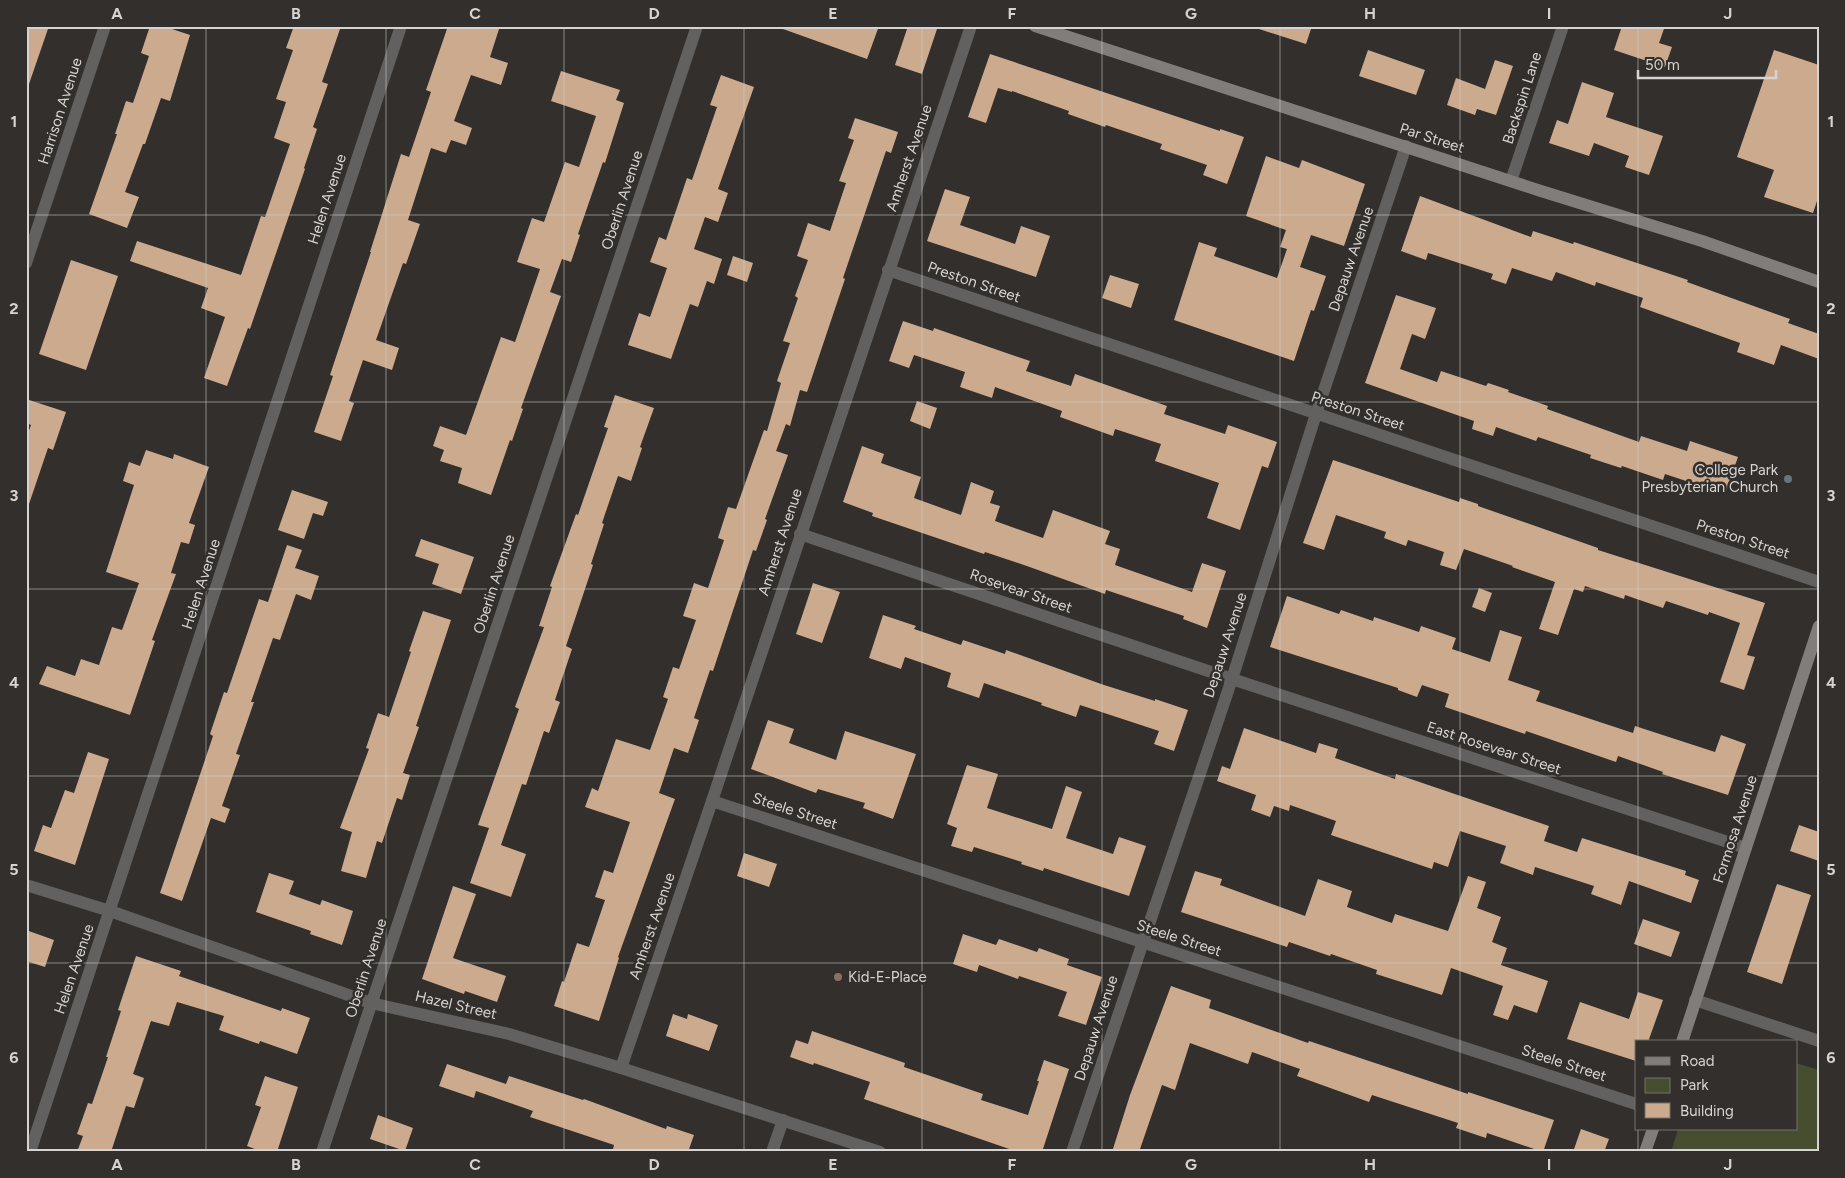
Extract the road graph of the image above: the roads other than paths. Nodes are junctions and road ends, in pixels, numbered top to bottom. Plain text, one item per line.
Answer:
1 (105, 26) edge
2 (401, 26) edge
3 (697, 26) edge
4 (971, 26) edge
5 (1035, 26) edge
6 (1563, 26) edge
7 (1406, 146) junction
8 (1511, 181) junction
9 (26, 263) edge
10 (888, 270) junction
11 (1819, 282) edge
12 (1316, 414) junction
13 (800, 534) junction
14 (1819, 582) edge
15 (1819, 626) edge
16 (1232, 679) junction
17 (712, 801) junction
18 (1746, 848) junction
19 (26, 885) edge
20 (110, 911) junction
21 (1142, 942) junction
22 (1695, 1000) junction
23 (372, 1003) junction
24 (1683, 1040) edge
25 (1819, 1041) edge
26 (621, 1068) junction
27 (1635, 1104) edge
28 (783, 1120) junction
29 (1653, 1130) edge
30 (30, 1152) edge
31 (322, 1152) edge
32 (772, 1152) edge
33 (880, 1152) edge
34 (1072, 1152) edge
35 (1645, 1152) edge

1 - 9 street, Harrison Avenue
2 - 20 street, Helen Avenue
3 - 23 street, Oberlin Avenue
4 - 10 street, Amherst Avenue
5 - 7 street, Par Street
6 - 8 street, Backspin Lane
7 - 8 street, Par Street
7 - 12 street, Depauw Avenue
8 - 11 street, Par Street
10 - 12 street, Preston Street
10 - 13 street, Amherst Avenue
12 - 14 street, Preston Street
12 - 16 street, Depauw Avenue
13 - 16 street, Rosevear Street
13 - 17 street, Amherst Avenue
15 - 18 street, Formosa Avenue
16 - 18 street, East Rosevear Street
16 - 21 street, Depauw Avenue
17 - 21 street, Steele Street
17 - 26 street, Amherst Avenue
18 - 22 street, Formosa Avenue
19 - 20 street, Hazel Street
20 - 23 street, Hazel Street
20 - 30 street, Helen Avenue
21 - 27 street, Steele Street
21 - 34 street, Depauw Avenue
22 - 24 street, Formosa Avenue
22 - 25 street
23 - 26 street, Hazel Street
23 - 31 street, Oberlin Avenue
26 - 28 street, Hazel Street
28 - 32 street
28 - 33 street, Hazel Street
29 - 35 street

